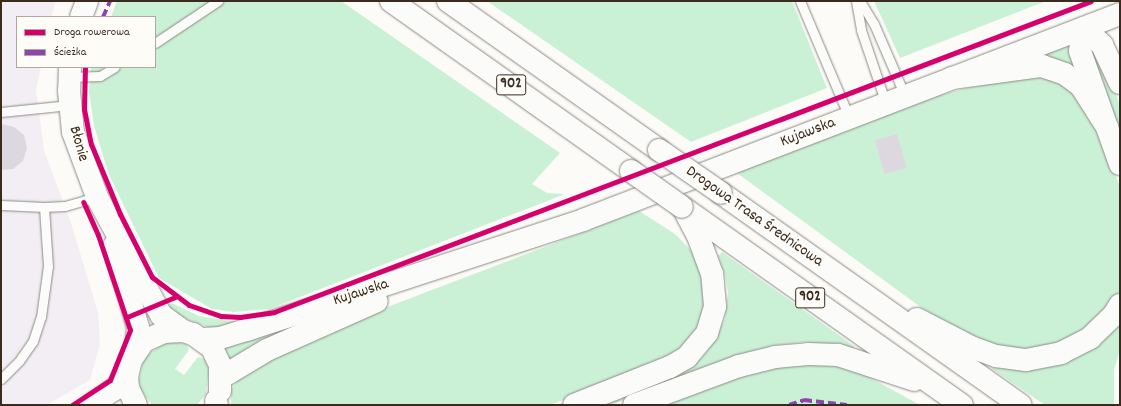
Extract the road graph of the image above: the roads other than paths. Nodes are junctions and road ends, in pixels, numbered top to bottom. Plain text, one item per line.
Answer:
1 (87, 1) edge
2 (218, 1) edge
3 (391, 1) edge
4 (448, 1) edge
5 (800, 1) edge
6 (856, 1) edge
7 (860, 1) edge
8 (1120, 14) edge
9 (81, 16) edge
10 (1084, 28) junction
11 (156, 42) edge
12 (113, 68) edge
13 (70, 72) edge
14 (952, 78) junction
15 (1120, 83) edge
16 (895, 100) junction
17 (70, 105) junction
18 (1, 112) edge
19 (849, 117) junction
20 (1107, 127) junction
21 (1120, 164) edge
22 (97, 197) junction
23 (1, 205) edge
24 (44, 207) junction
25 (682, 207) junction
26 (106, 217) junction
27 (496, 251) junction
28 (845, 281) junction
29 (1120, 305) edge
30 (193, 335) junction
31 (136, 351) junction
32 (127, 376) junction
33 (222, 377) junction
34 (1, 379) edge
35 (938, 388) junction
36 (216, 404) edge
37 (92, 405) edge
38 (136, 405) edge
39 (574, 405) edge
40 (634, 405) edge
41 (962, 405) edge
42 (1020, 405) edge

1 - 9 main road
2 - 11 lane
3 - 25 main road, Drogowa Trasa Średnicowa / 902, bridge
4 - 28 main road, Drogowa Trasa Średnicowa / 902, bridge
5 - 19 lane
6 - 16 lane
7 - 16 lane
8 - 10 main road, Kujawska
10 - 14 main road, Kujawska
10 - 15 main road
10 - 20 main road
12 - 13 lane
13 - 17 main road, Błonie
14 - 16 main road, Kujawska
14 - 20 main road
16 - 19 main road, Kujawska
17 - 18 lane
17 - 22 main road, Błonie
19 - 27 main road, Kujawska
20 - 21 main road
22 - 24 lane
22 - 26 main road, Błonie
23 - 24 lane
24 - 34 lane
25 - 35 main road, Drogowa Trasa Średnicowa / 902
25 - 39 main road
26 - 30 main road, Błonie
26 - 31 main road, Błonie
27 - 30 main road, Kujawska
27 - 33 main road, Kujawska
28 - 29 main road
28 - 42 main road, Drogowa Trasa Średnicowa / 902
30 - 31 main road, Kujawska
30 - 33 main road, Błonie
31 - 32 main road, Błonie
32 - 37 main road
32 - 38 main road
33 - 36 main road
35 - 40 main road
35 - 41 main road, Drogowa Trasa Średnicowa / 902

